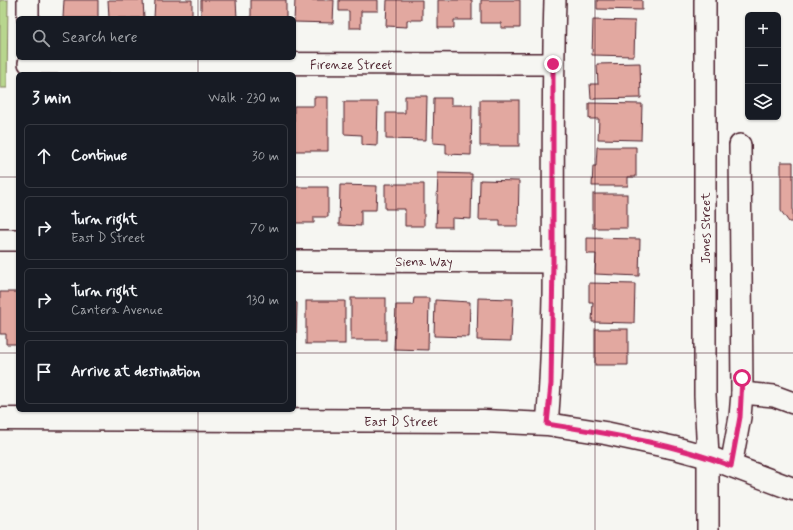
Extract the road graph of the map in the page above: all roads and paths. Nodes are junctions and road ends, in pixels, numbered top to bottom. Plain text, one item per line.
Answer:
1 (28, 0) edge
2 (555, 0) edge
3 (705, 0) edge
4 (28, 16) edge
5 (553, 64) junction
6 (29, 65) edge
7 (740, 145) dead end
8 (0, 240) edge
9 (16, 240) edge
10 (296, 261) edge
11 (553, 262) junction
12 (742, 393) junction
13 (793, 403) edge
14 (0, 419) edge
15 (547, 424) junction
16 (708, 457) junction
17 (731, 466) junction
18 (793, 489) edge
19 (708, 530) edge

1 - 4 street
2 - 5 street
3 - 16 street, Jones Street
5 - 6 street, Firenze Street
5 - 11 street
7 - 12 street
8 - 9 street
10 - 11 street, Siena Way
11 - 15 street
12 - 13 street
12 - 17 street
14 - 15 main road, East D Street
15 - 16 main road, East D Street
16 - 17 main road, East D Street
16 - 19 street, Jones Street
17 - 18 main road, East D Street

